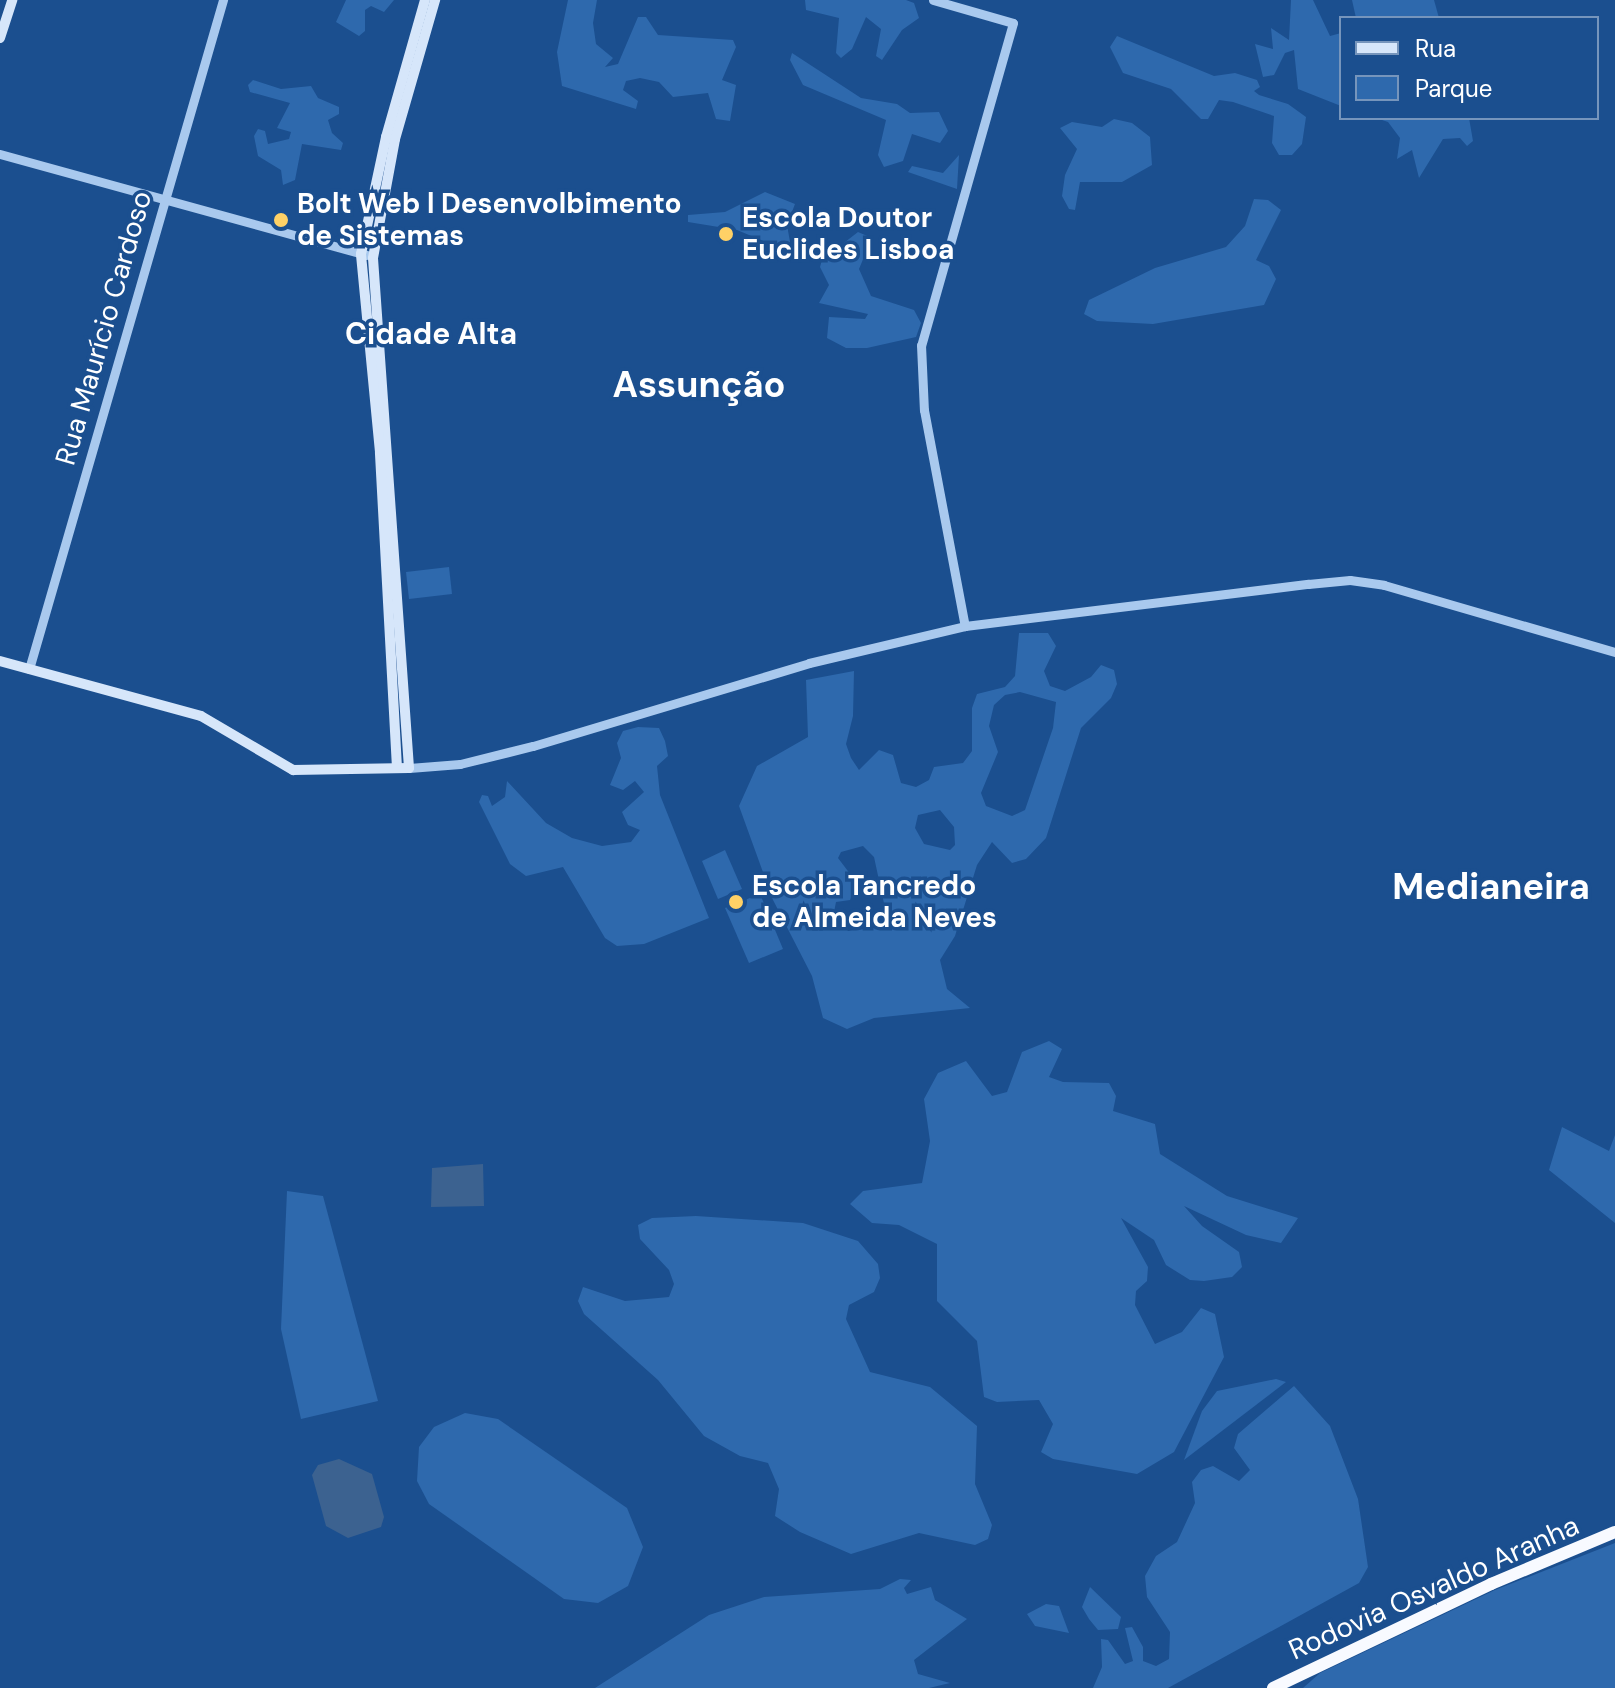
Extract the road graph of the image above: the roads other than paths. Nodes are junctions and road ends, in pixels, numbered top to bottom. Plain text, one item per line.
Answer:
1 (12, 0) edge
2 (223, 0) edge
3 (425, 0) edge
4 (435, 0) edge
5 (933, 0) edge
6 (0, 38) edge
7 (390, 138) junction
8 (0, 154) edge
9 (164, 199) junction
10 (361, 254) junction
11 (373, 258) junction
12 (381, 395) junction
13 (388, 516) junction
14 (400, 605) junction
15 (388, 606) junction
16 (965, 626) junction
17 (1615, 652) edge
18 (0, 661) edge
19 (29, 669) junction
20 (405, 690) junction
21 (393, 691) junction
22 (397, 768) junction
23 (409, 768) junction
24 (1615, 1532) edge
25 (1273, 1688) edge

1 - 6 main road
2 - 9 street, Rua Maurício Cardoso
3 - 7 main road
4 - 7 main road
5 - 16 street
7 - 10 main road
7 - 11 main road
8 - 9 street
9 - 10 street
9 - 19 street, Rua Maurício Cardoso
10 - 11 street
10 - 12 main road
11 - 12 main road
12 - 13 main road
13 - 14 main road
13 - 15 main road
14 - 15 main road
14 - 20 main road
15 - 21 main road
16 - 17 street
16 - 23 street
18 - 19 main road
19 - 22 main road
20 - 21 main road
20 - 23 main road
21 - 22 main road
22 - 23 main road
24 - 25 highway, Rodovia Osvaldo Aranha

